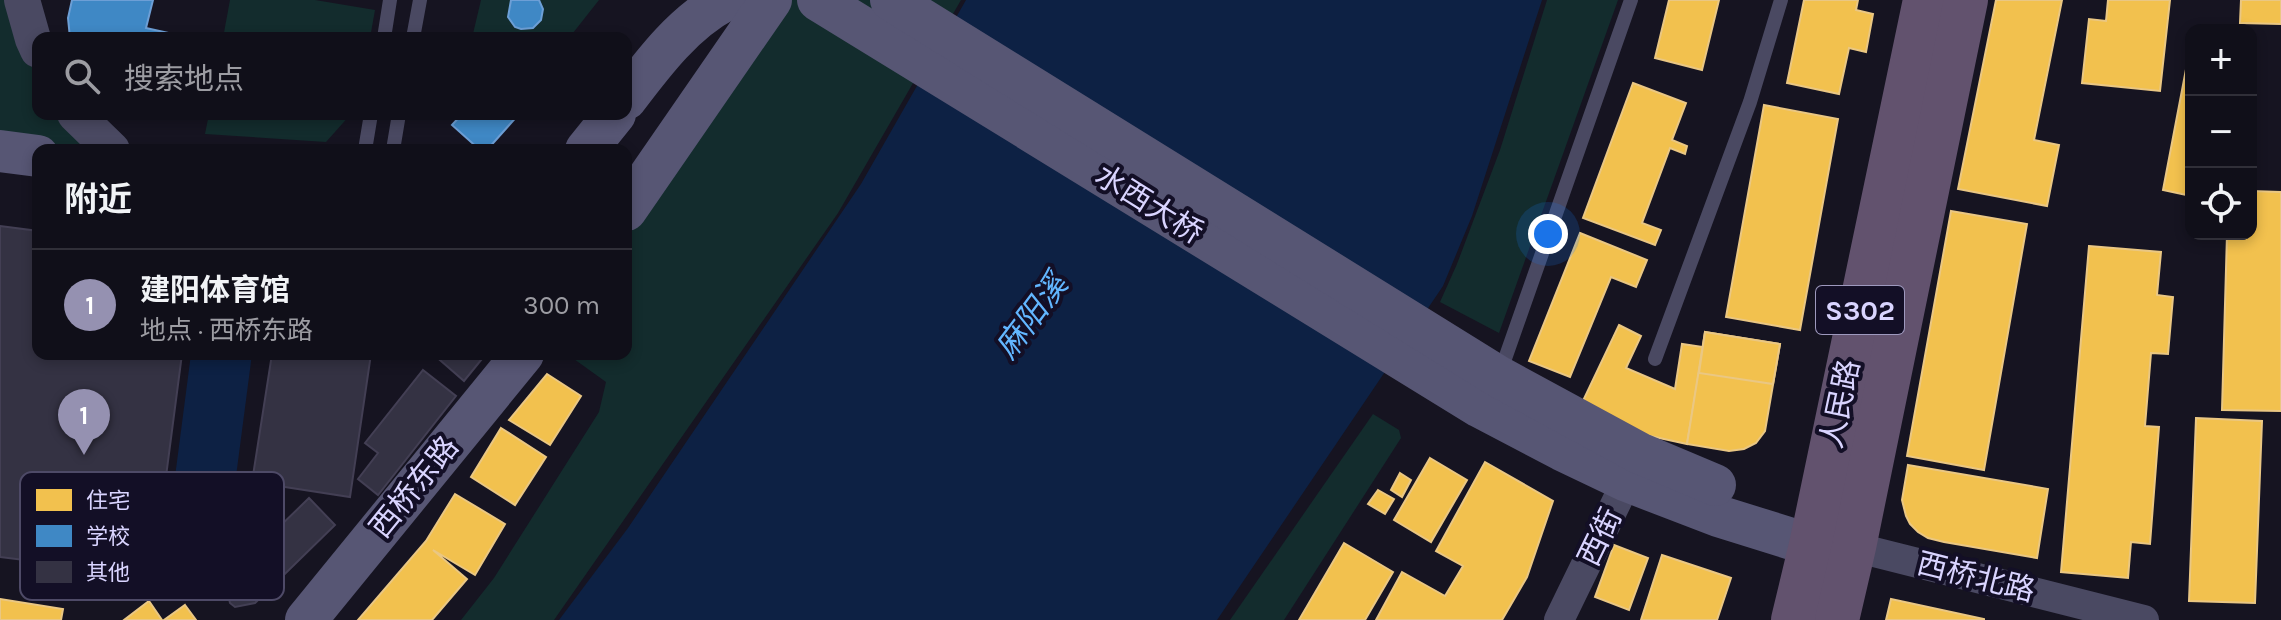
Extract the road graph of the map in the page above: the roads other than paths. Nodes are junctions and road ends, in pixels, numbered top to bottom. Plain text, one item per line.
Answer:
1 (22, 0) edge
2 (390, 0) edge
3 (420, 0) edge
4 (726, 0) edge
5 (771, 0) edge
6 (818, 0) edge
7 (891, 0) edge
8 (1631, 0) edge
9 (1781, 0) edge
10 (1925, 0) edge
11 (1966, 0) edge
12 (385, 32) edge
13 (414, 32) edge
14 (32, 35) edge
15 (632, 92) edge
16 (81, 120) edge
17 (370, 120) edge
18 (398, 120) edge
19 (610, 120) edge
20 (106, 144) edge
21 (366, 144) edge
22 (394, 144) edge
23 (591, 144) edge
24 (0, 151) edge
25 (32, 155) edge
26 (632, 201) edge
27 (1655, 359) dead end
28 (518, 360) edge
29 (1490, 392) junction
30 (1633, 467) junction
31 (1813, 534) junction
32 (1854, 547) junction
33 (306, 620) edge
34 (1559, 620) edge
35 (1793, 620) edge
36 (1837, 620) edge
37 (2144, 620) edge

1 - 14 street
2 - 12 lane
3 - 13 lane
4 - 15 main road
5 - 26 main road
6 - 29 main road, 水西大桥
7 - 29 main road
8 - 29 lane
9 - 27 lane
10 - 31 highway, 人民路 / S302
11 - 32 highway, 人民路 / S302
16 - 20 street
17 - 21 lane
18 - 22 lane
19 - 23 main road
24 - 25 main road
28 - 33 main road, 西桥东路
29 - 30 main road
30 - 31 main road
30 - 34 street, 西街
31 - 32 main road
31 - 35 highway, 人民路 / S302
32 - 36 highway, 人民路 / S302
32 - 37 street, 西桥北路

